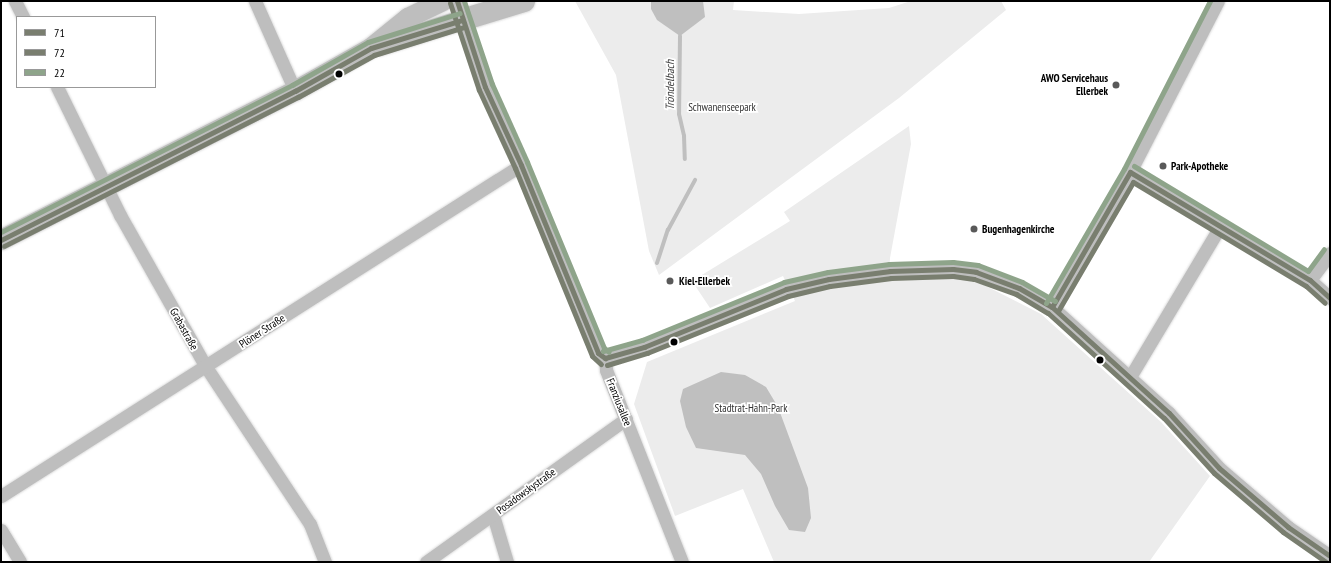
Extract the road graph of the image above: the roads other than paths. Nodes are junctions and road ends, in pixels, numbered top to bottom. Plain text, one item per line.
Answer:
1 (15, 1) edge
2 (255, 1) edge
3 (443, 1) edge
4 (524, 1) edge
5 (1218, 1) edge
6 (459, 10) edge
7 (22, 16) edge
8 (371, 48) junction
9 (58, 88) edge
10 (295, 91) junction
11 (521, 165) junction
12 (1130, 172) junction
13 (106, 187) junction
14 (1221, 225) junction
15 (1, 240) edge
16 (1330, 253) edge
17 (1310, 280) junction
18 (1330, 298) edge
19 (1052, 307) junction
20 (605, 358) junction
21 (206, 367) junction
22 (1130, 377) junction
23 (626, 419) junction
24 (1, 496) edge
25 (493, 515) junction
26 (1, 530) edge
27 (1330, 556) edge
28 (20, 562) edge
29 (325, 562) edge
30 (426, 562) edge
31 (507, 562) edge
32 (682, 562) edge

1 - 7 street
2 - 10 street
3 - 8 main road
4 - 6 highway
5 - 12 street
6 - 8 main road
6 - 11 street, Franziusallee
8 - 10 main road
9 - 13 street, Grabastraße
10 - 13 main road
11 - 20 street, Franziusallee
11 - 21 street, Plöner Straße
12 - 14 street
12 - 19 street
13 - 15 main road
13 - 21 street, Grabastraße
14 - 17 street
14 - 22 street
16 - 17 street
17 - 18 street
19 - 20 street
19 - 22 street
20 - 23 street, Franziusallee
21 - 24 street, Plöner Straße
21 - 29 street, Grabastraße
22 - 27 street
23 - 25 street, Posadowskystraße
23 - 32 street, Franziusallee
25 - 30 street, Posadowskystraße
25 - 31 street
26 - 28 street

